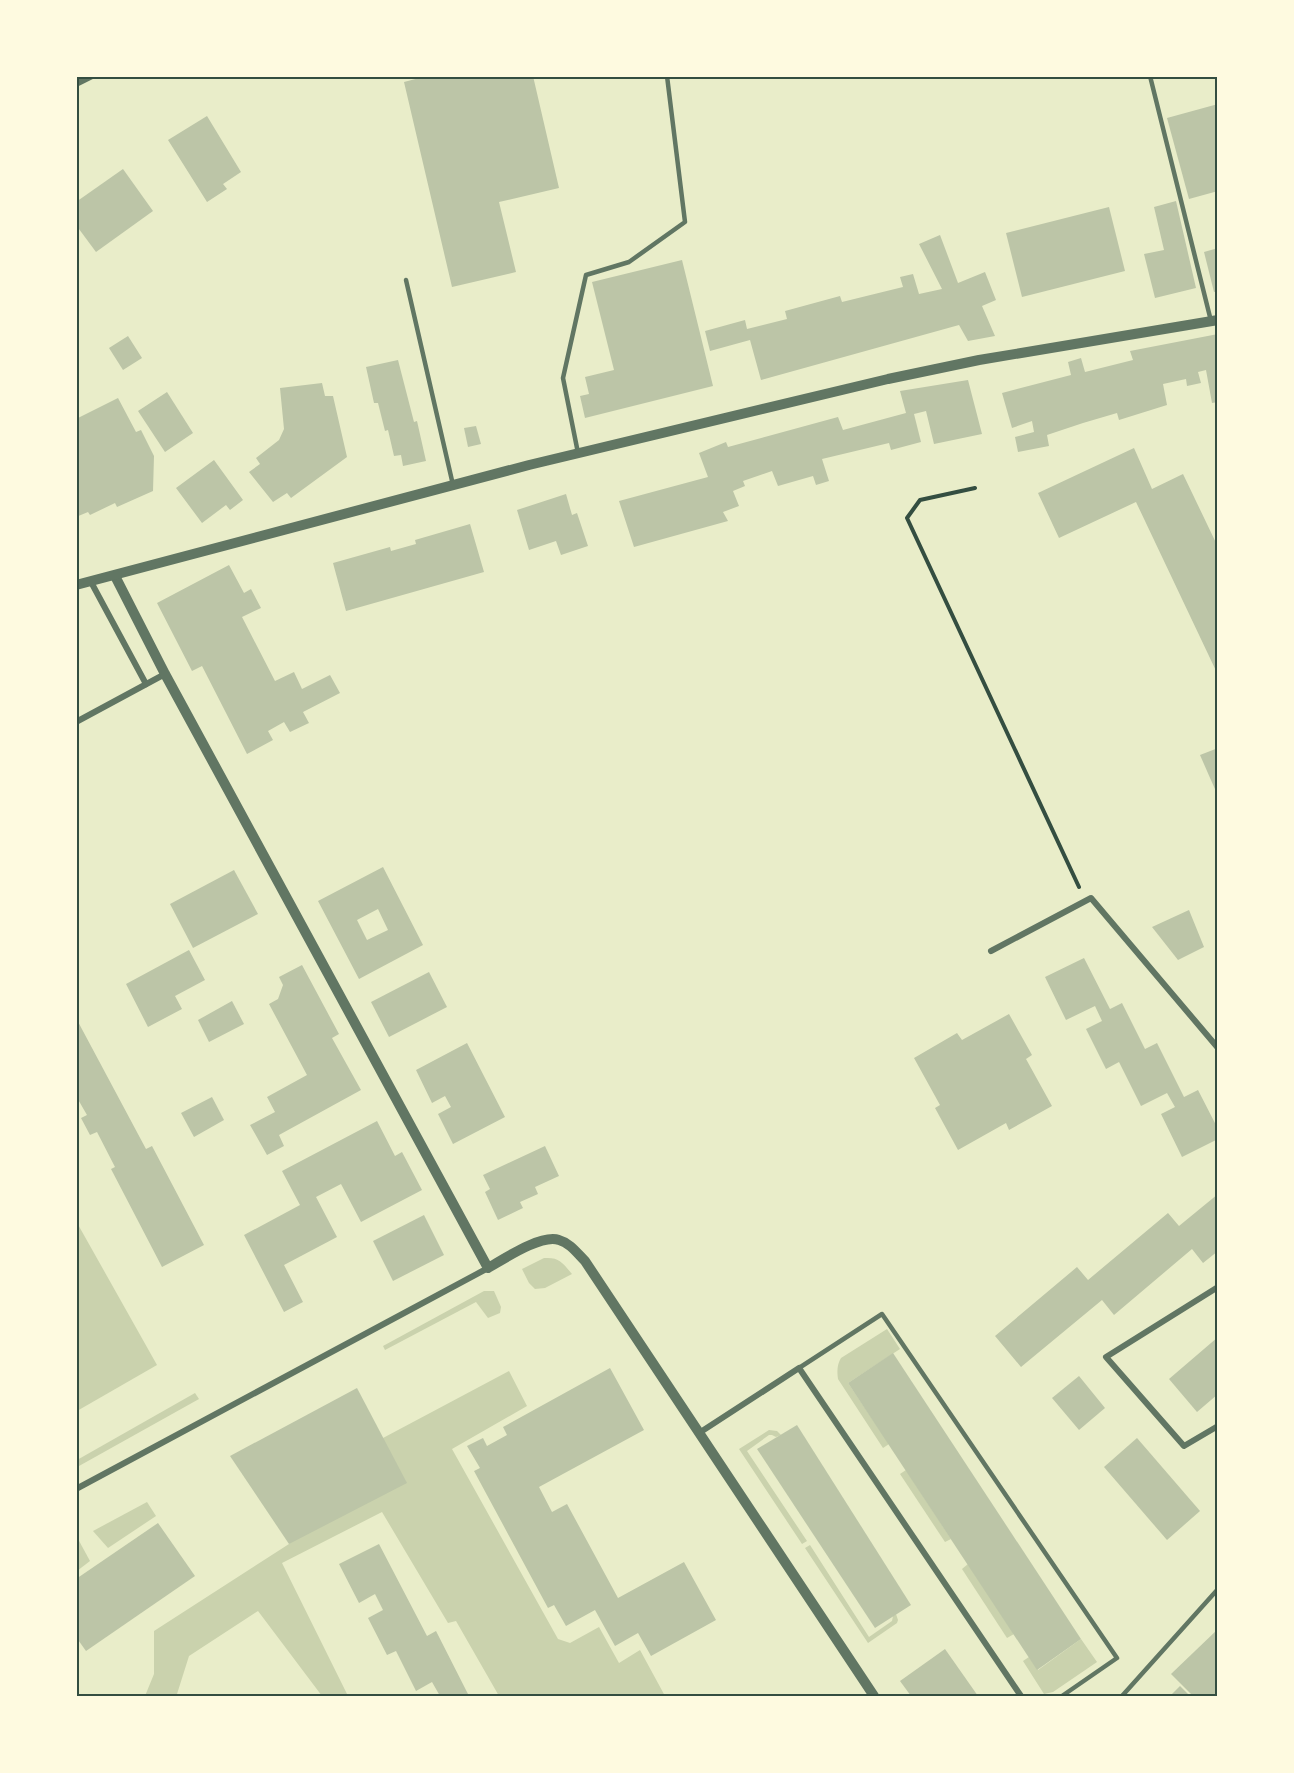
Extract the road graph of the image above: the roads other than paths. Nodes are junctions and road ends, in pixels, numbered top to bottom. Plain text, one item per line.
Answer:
1 (92, 76) edge
2 (667, 76) edge
3 (1150, 76) edge
4 (76, 84) edge
5 (406, 280) dead end
6 (1214, 321) edge
7 (578, 453) junction
8 (453, 485) junction
9 (115, 576) junction
10 (91, 582) junction
11 (76, 585) edge
12 (165, 674) junction
13 (146, 684) junction
14 (76, 722) edge
15 (991, 951) dead end
16 (1218, 1048) edge
17 (488, 1268) junction
18 (1218, 1287) edge
19 (799, 1368) junction
20 (1218, 1426) edge
21 (699, 1433) junction
22 (76, 1489) edge
23 (1218, 1589) edge
24 (874, 1696) edge
25 (1021, 1696) edge
26 (1062, 1696) edge
27 (1122, 1696) edge

1 - 4 street
2 - 7 lane
3 - 6 lane
5 - 8 lane
6 - 7 street
7 - 8 street
8 - 9 street
9 - 10 street
9 - 12 street
10 - 11 street
10 - 13 street
12 - 13 street
12 - 17 street
13 - 14 street
15 - 16 street
17 - 21 street
17 - 22 street
18 - 20 street
19 - 21 street
19 - 25 street
19 - 26 lane
21 - 24 street
23 - 27 lane

